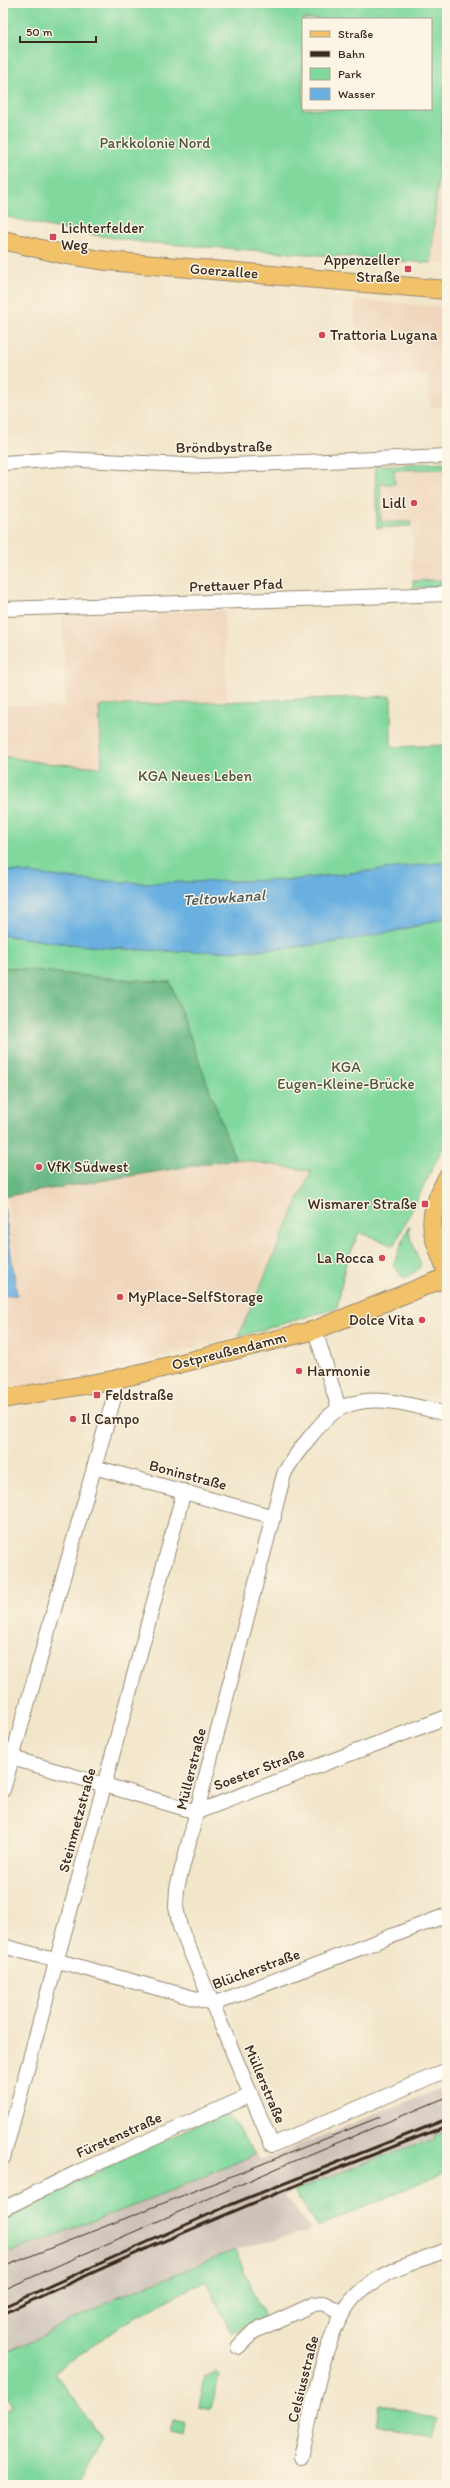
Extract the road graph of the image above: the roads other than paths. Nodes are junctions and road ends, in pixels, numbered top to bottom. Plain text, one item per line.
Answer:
1 (3, 240) edge
2 (447, 290) edge
3 (447, 456) edge
4 (3, 463) edge
5 (447, 594) edge
6 (3, 609) edge
7 (447, 1178) edge
8 (447, 1272) edge
9 (447, 1277) edge
10 (315, 1330) junction
11 (113, 1380) junction
12 (3, 1399) edge
13 (339, 1409) junction
14 (447, 1414) edge
15 (94, 1467) junction
16 (184, 1491) junction
17 (274, 1517) junction
18 (447, 1717) edge
19 (12, 1758) junction
20 (105, 1785) junction
21 (3, 1790) edge
22 (197, 1812) junction
23 (447, 1915) edge
24 (3, 1946) edge
25 (56, 1961) junction
26 (212, 2003) junction
27 (447, 2070) edge
28 (251, 2095) junction
29 (3, 2158) edge
30 (3, 2209) edge
31 (447, 2250) edge
32 (342, 2312) junction
33 (238, 2347) dead end
34 (301, 2457) dead end

1 - 2 main road, Goerzallee
3 - 4 street, Bröndbystraße
5 - 6 street, Prettauer Pfad
7 - 8 main road
9 - 10 main road, Ostpreußendamm
10 - 11 main road, Ostpreußendamm
10 - 13 street
11 - 12 main road, Ostpreußendamm
11 - 15 street
13 - 14 street, Müllerstraße
13 - 17 street, Müllerstraße
15 - 16 street, Boninstraße
15 - 19 street
16 - 17 street, Boninstraße
16 - 20 street, Steinmetzstraße
17 - 22 street, Müllerstraße
18 - 22 street, Soester Straße
19 - 20 street
19 - 21 street
20 - 22 street
20 - 25 street, Steinmetzstraße
22 - 26 street, Müllerstraße
23 - 26 street, Blücherstraße
24 - 25 street, Blücherstraße
25 - 26 street, Blücherstraße
25 - 29 street, Steinmetzstraße
26 - 28 street, Müllerstraße
27 - 28 street, Müllerstraße
28 - 30 street, Fürstenstraße
31 - 32 street, Celsiusstraße
32 - 33 street
32 - 34 street, Celsiusstraße

